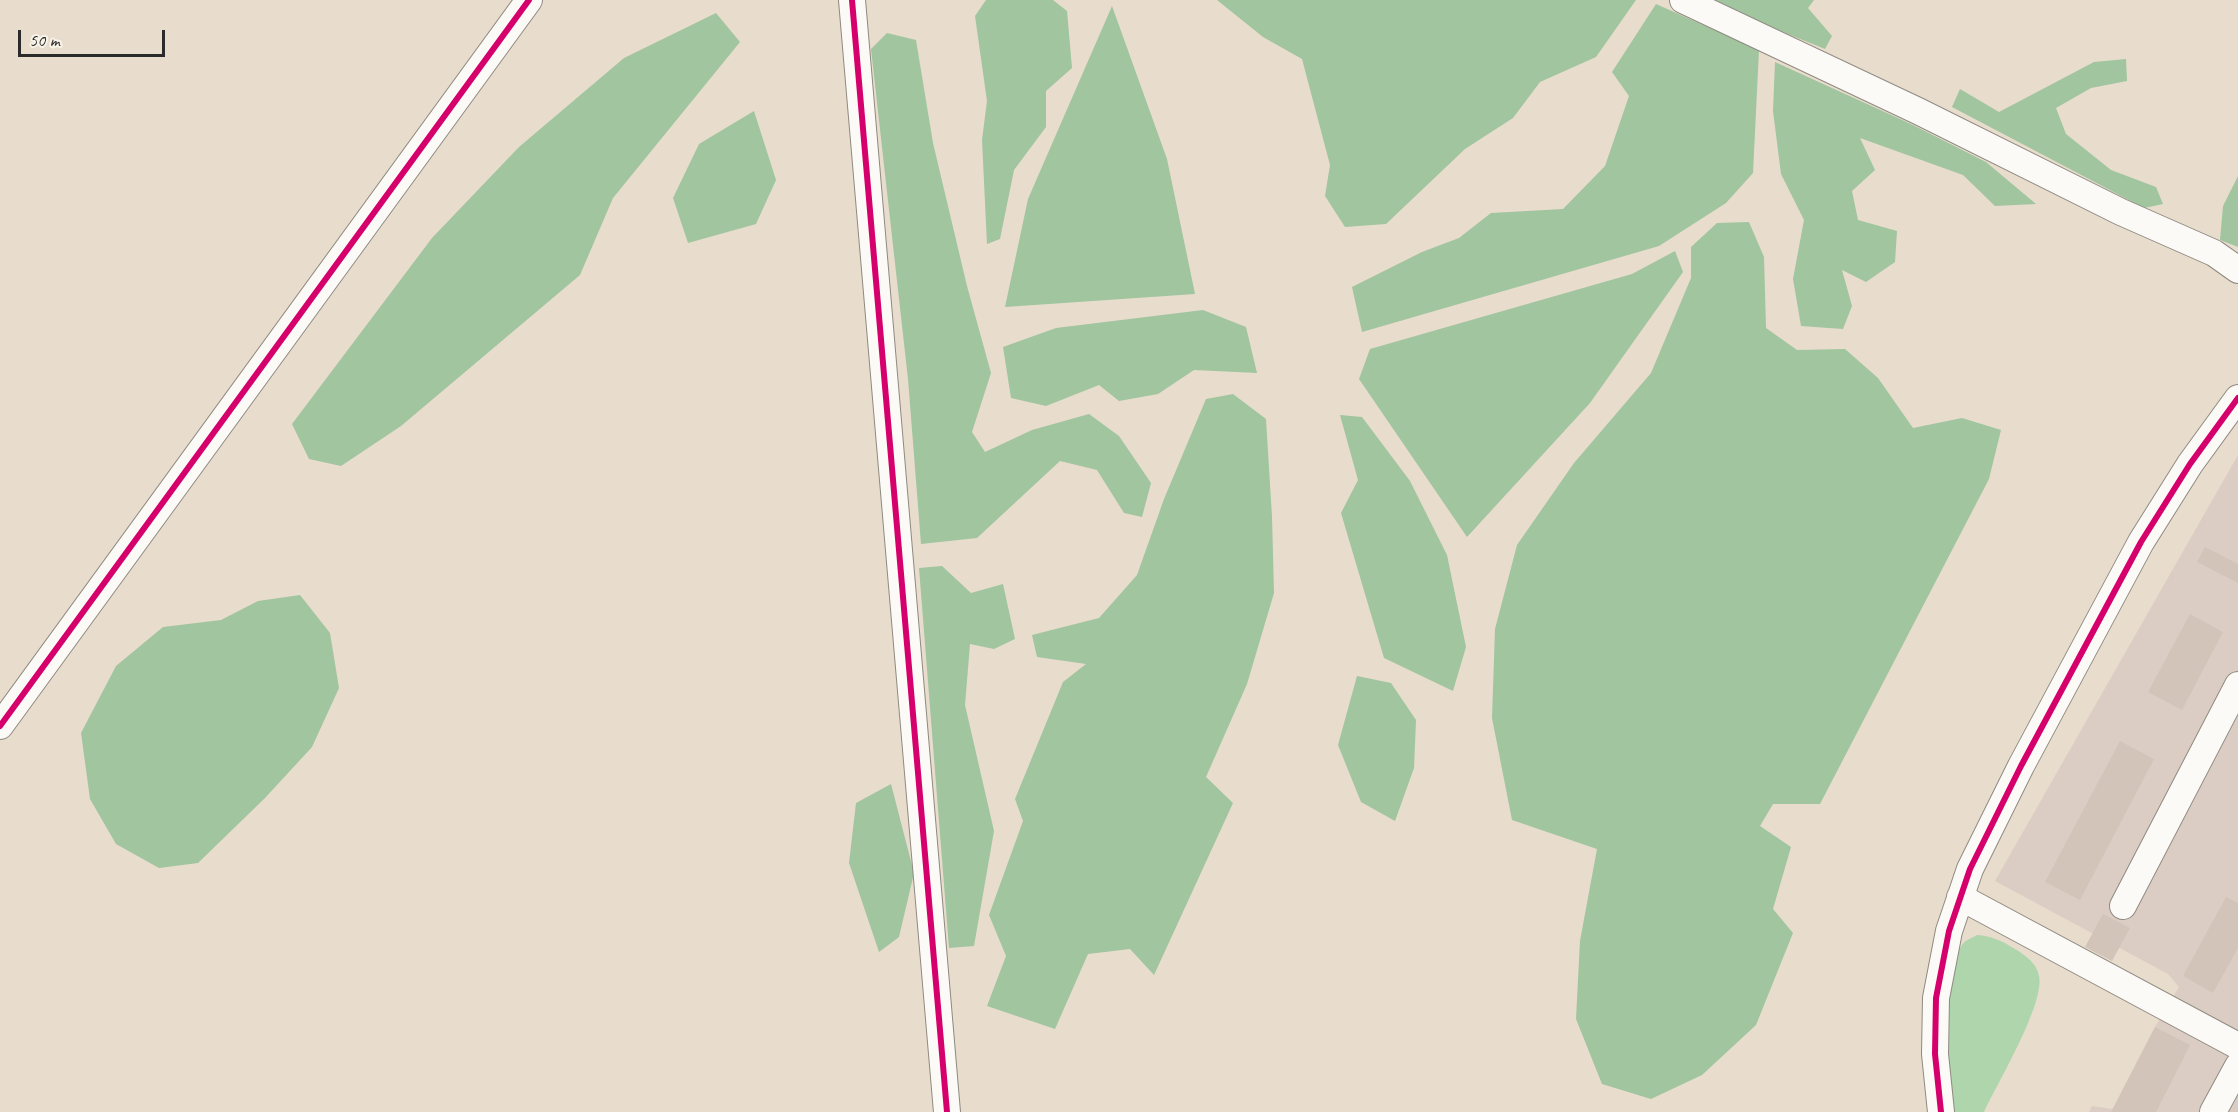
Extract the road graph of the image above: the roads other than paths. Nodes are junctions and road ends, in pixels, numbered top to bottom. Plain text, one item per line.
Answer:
1 (529, 0) edge
2 (852, 0) edge
3 (1683, 0) edge
4 (2238, 270) edge
5 (2238, 398) edge
6 (2238, 685) edge
7 (0, 726) edge
8 (1960, 897) junction
9 (2123, 906) dead end
10 (2238, 1046) edge
11 (2238, 1066) edge
12 (947, 1112) edge
13 (1941, 1112) edge
14 (2213, 1112) edge

1 - 7 street
2 - 12 street
3 - 4 street
5 - 8 street
6 - 9 street
8 - 10 street
8 - 13 street
11 - 14 street

